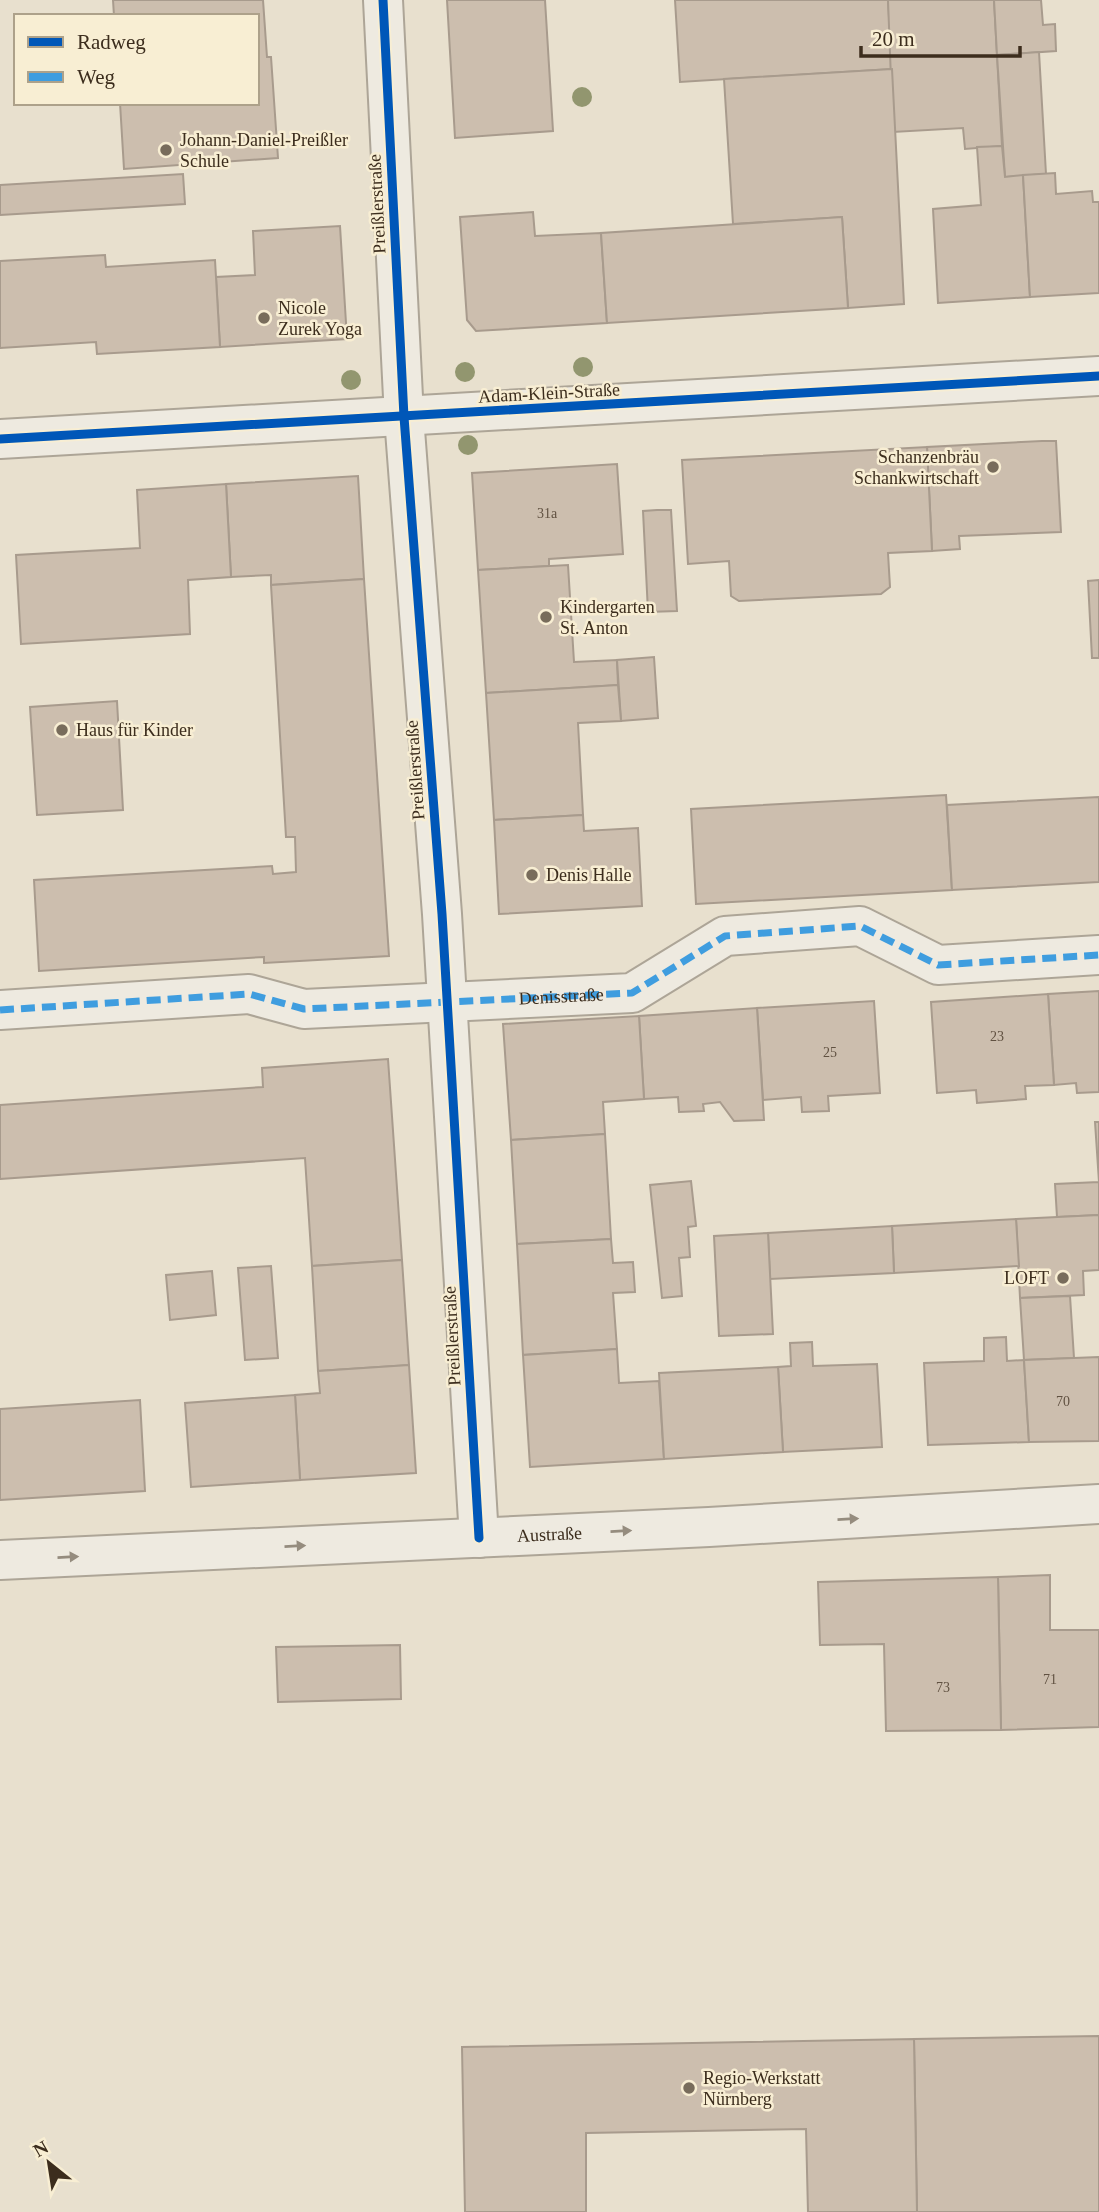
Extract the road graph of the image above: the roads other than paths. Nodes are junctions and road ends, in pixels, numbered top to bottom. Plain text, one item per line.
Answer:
1 (383, 0) edge
2 (1099, 376) edge
3 (404, 417) junction
4 (0, 439) edge
5 (1099, 955) edge
6 (447, 1002) junction
7 (0, 1010) edge
8 (1099, 1504) edge
9 (479, 1538) junction
10 (0, 1560) edge

1 - 3 street, Preißlerstraße
2 - 3 street, Adam-Klein-Straße
3 - 4 street, Adam-Klein-Straße
3 - 6 street, Preißlerstraße
5 - 6 street, Denisstraße
6 - 7 street, Denisstraße
6 - 9 street, Preißlerstraße
9 -> 8 street, Austraße
10 -> 9 street, Austraße

